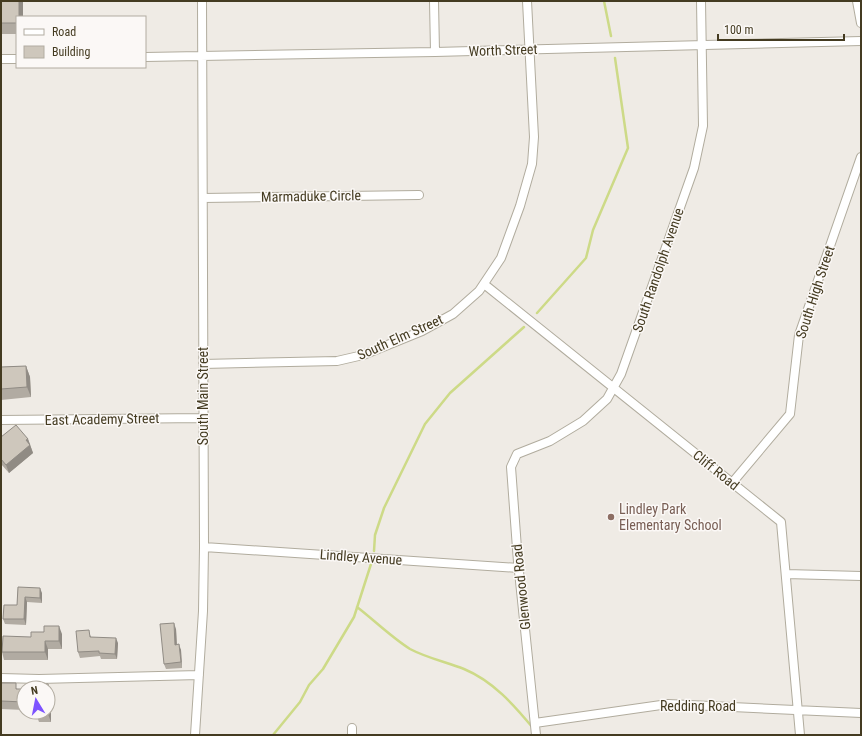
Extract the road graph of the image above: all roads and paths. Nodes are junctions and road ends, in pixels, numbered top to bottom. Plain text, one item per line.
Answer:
1 (202, 1) edge
2 (434, 1) edge
3 (527, 1) edge
4 (701, 1) edge
5 (857, 1) edge
6 (861, 23) edge
7 (861, 41) edge
8 (701, 45) junction
9 (530, 49) junction
10 (435, 52) junction
11 (203, 56) junction
12 (146, 57) edge
13 (1, 59) edge
14 (16, 59) edge
15 (861, 157) edge
16 (419, 195) dead end
17 (203, 198) junction
18 (484, 284) junction
19 (203, 364) junction
20 (613, 388) junction
21 (203, 418) junction
22 (1, 420) edge
23 (530, 448) joint
24 (732, 483) junction
25 (204, 547) junction
26 (519, 568) junction
27 (786, 574) junction
28 (861, 576) edge
29 (199, 675) junction
30 (1, 678) edge
31 (798, 709) junction
32 (861, 713) edge
33 (535, 723) junction
34 (195, 735) edge
35 (536, 735) edge
36 (800, 735) edge

1 - 11 street, South Main Street
2 - 10 street
3 - 9 street, South Elm Street
4 - 8 street, South Randolph Avenue
5 - 6 street
7 - 8 street, Worth Street
8 - 9 street, Worth Street
8 - 20 street, South Randolph Avenue
9 - 10 street, Worth Street
9 - 18 street, South Elm Street
10 - 11 street, Worth Street
11 - 12 street, Worth Street
11 - 17 street, South Main Street
13 - 14 street
15 - 24 street, South High Street
16 - 17 street, Marmaduke Circle
17 - 19 street, South Main Street
18 - 19 street, South Elm Street
18 - 20 street, Cliff Road
19 - 21 street, South Main Street
20 - 23 street, South Randolph Avenue
20 - 24 street, Cliff Road
21 - 22 street, East Academy Street
21 - 25 street, South Main Street
23 - 26 street, Glenwood Road
24 - 27 street, Cliff Road
25 - 26 street, Lindley Avenue
25 - 29 street, South Main Street
26 - 33 street, Glenwood Road
27 - 28 street
27 - 31 street, Cliff Road
29 - 30 street
29 - 34 street, South Main Street
31 - 32 street, Redding Road
31 - 33 street, Redding Road
31 - 36 street, Cliff Road
33 - 35 street, Glenwood Road

